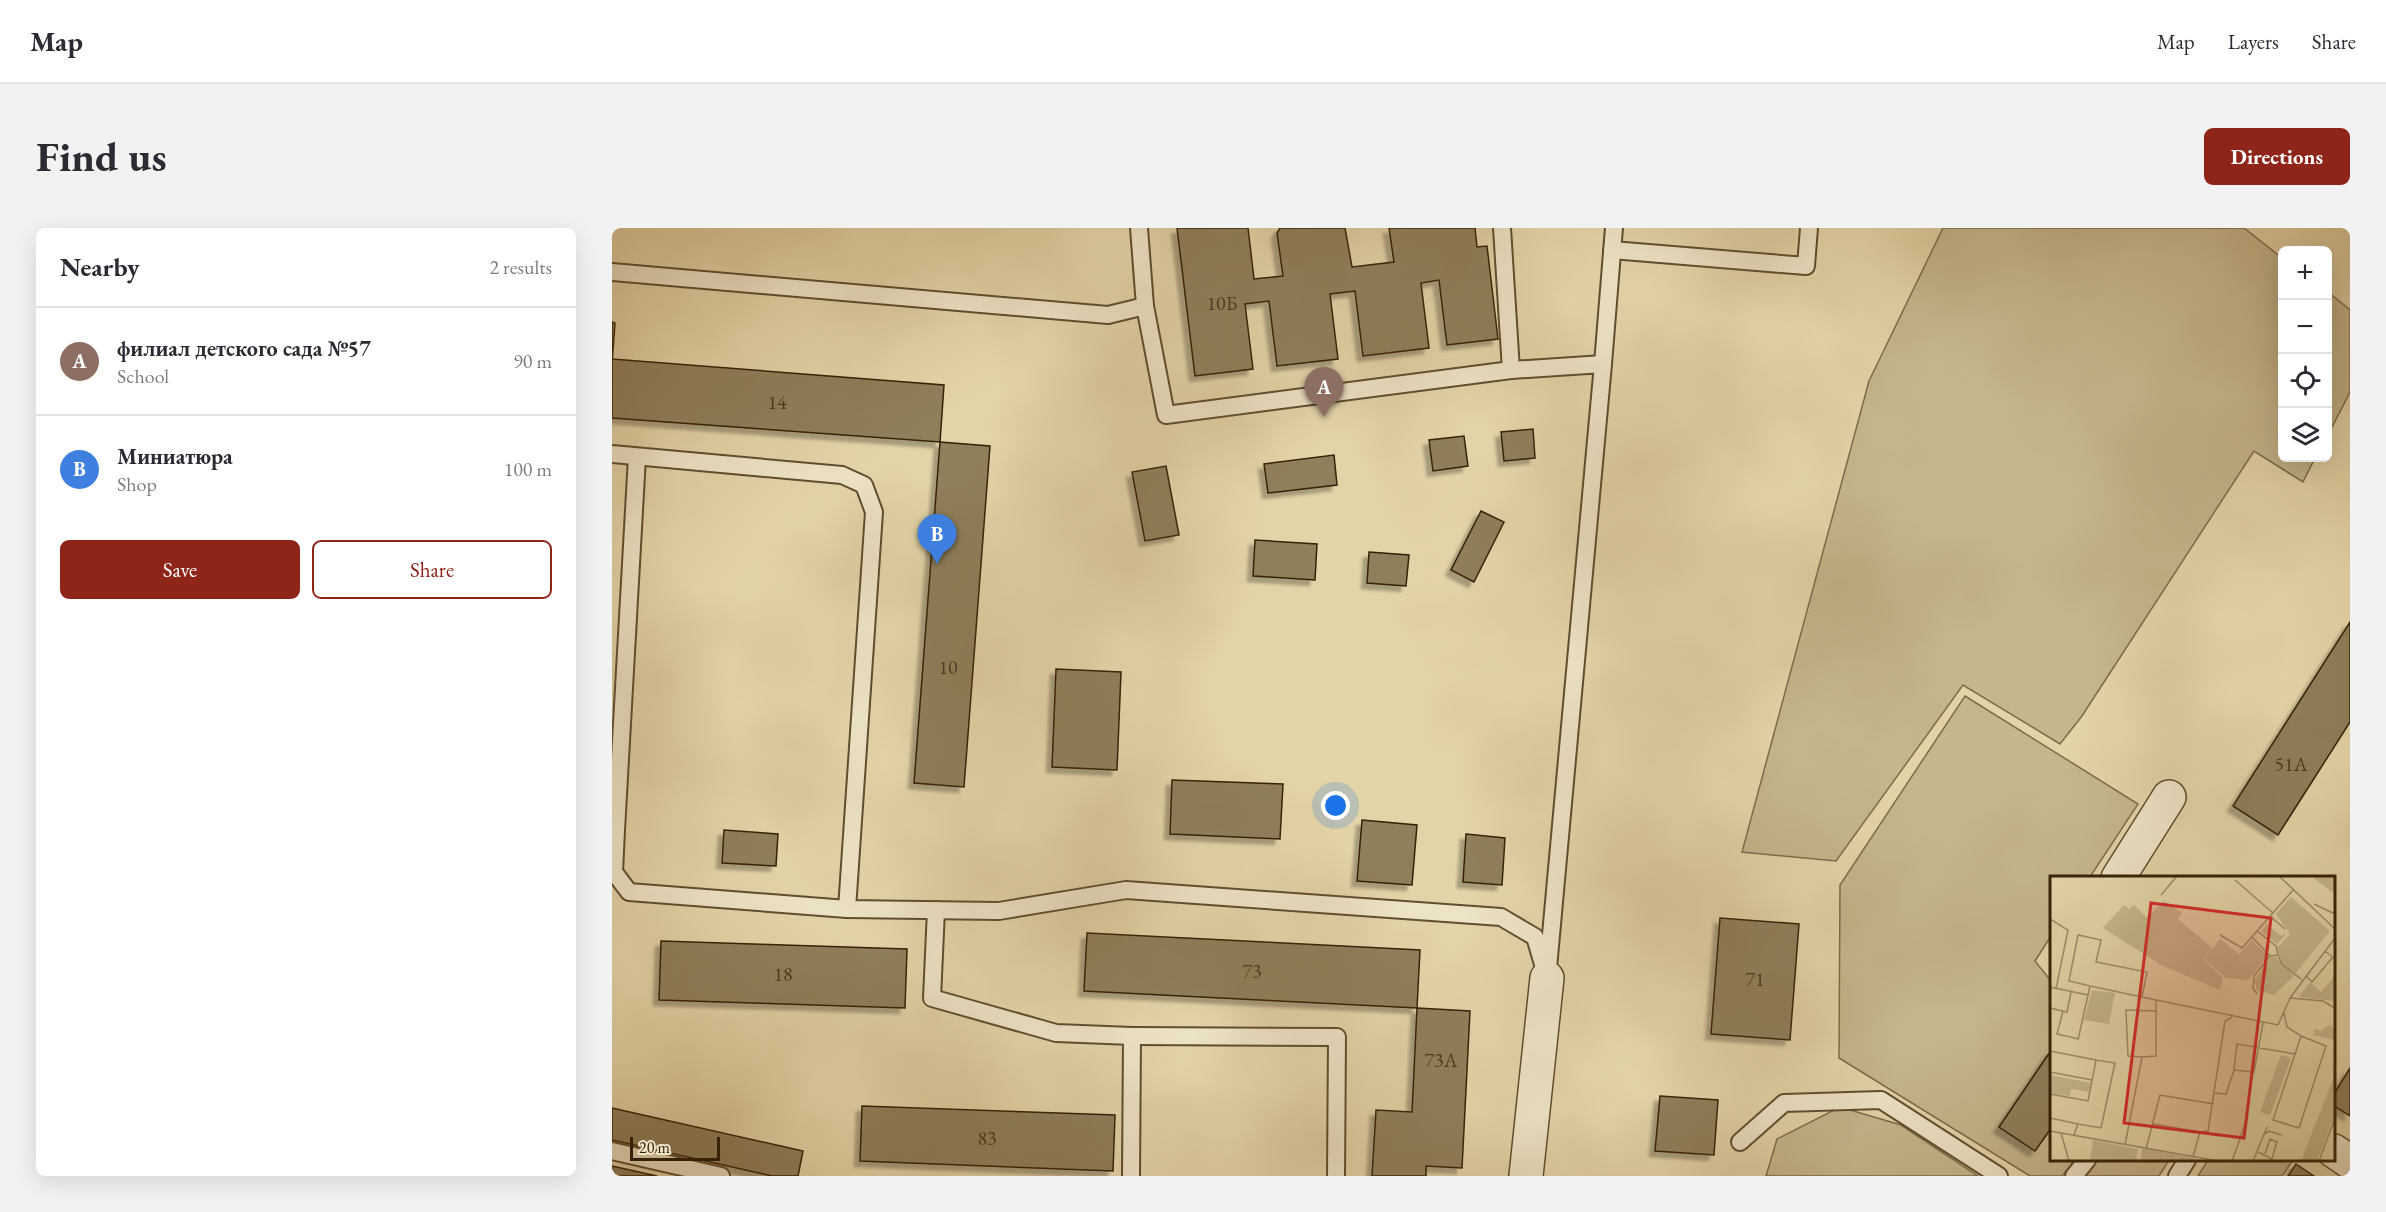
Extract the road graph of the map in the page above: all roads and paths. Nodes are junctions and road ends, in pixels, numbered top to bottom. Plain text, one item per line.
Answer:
1 (1139, 228) edge
2 (1502, 228) edge
3 (1614, 228) edge
4 (1809, 228) edge
5 (1612, 250) junction
6 (612, 272) edge
7 (1145, 306) junction
8 (1603, 364) junction
9 (1511, 370) junction
10 (612, 454) edge
11 (637, 457) junction
12 (2169, 797) dead end
13 (614, 829) edge
14 (2119, 876) edge
15 (848, 909) junction
16 (936, 910) junction
17 (1547, 978) junction
18 (1132, 1036) junction
19 (1740, 1142) dead end
20 (612, 1151) edge
21 (2335, 1152) edge
22 (2086, 1161) edge
23 (2186, 1161) edge
24 (2350, 1162) edge
25 (721, 1176) edge
26 (1131, 1176) edge
27 (1336, 1176) edge
28 (1526, 1176) edge
29 (1999, 1176) edge
30 (2074, 1176) edge
31 (2177, 1176) edge

1 - 7 lane
2 - 9 lane
3 - 5 lane
4 - 5 lane
5 - 8 lane
6 - 7 lane
7 - 9 lane
8 - 9 lane
8 - 17 lane
10 - 11 lane
11 - 13 lane
11 - 15 lane
12 - 14 street
13 - 15 lane
15 - 16 lane
16 - 17 lane
16 - 18 lane
17 - 28 street
18 - 26 lane
18 - 27 lane
19 - 29 lane
20 - 25 lane
21 - 24 street
22 - 30 lane
23 - 31 lane

